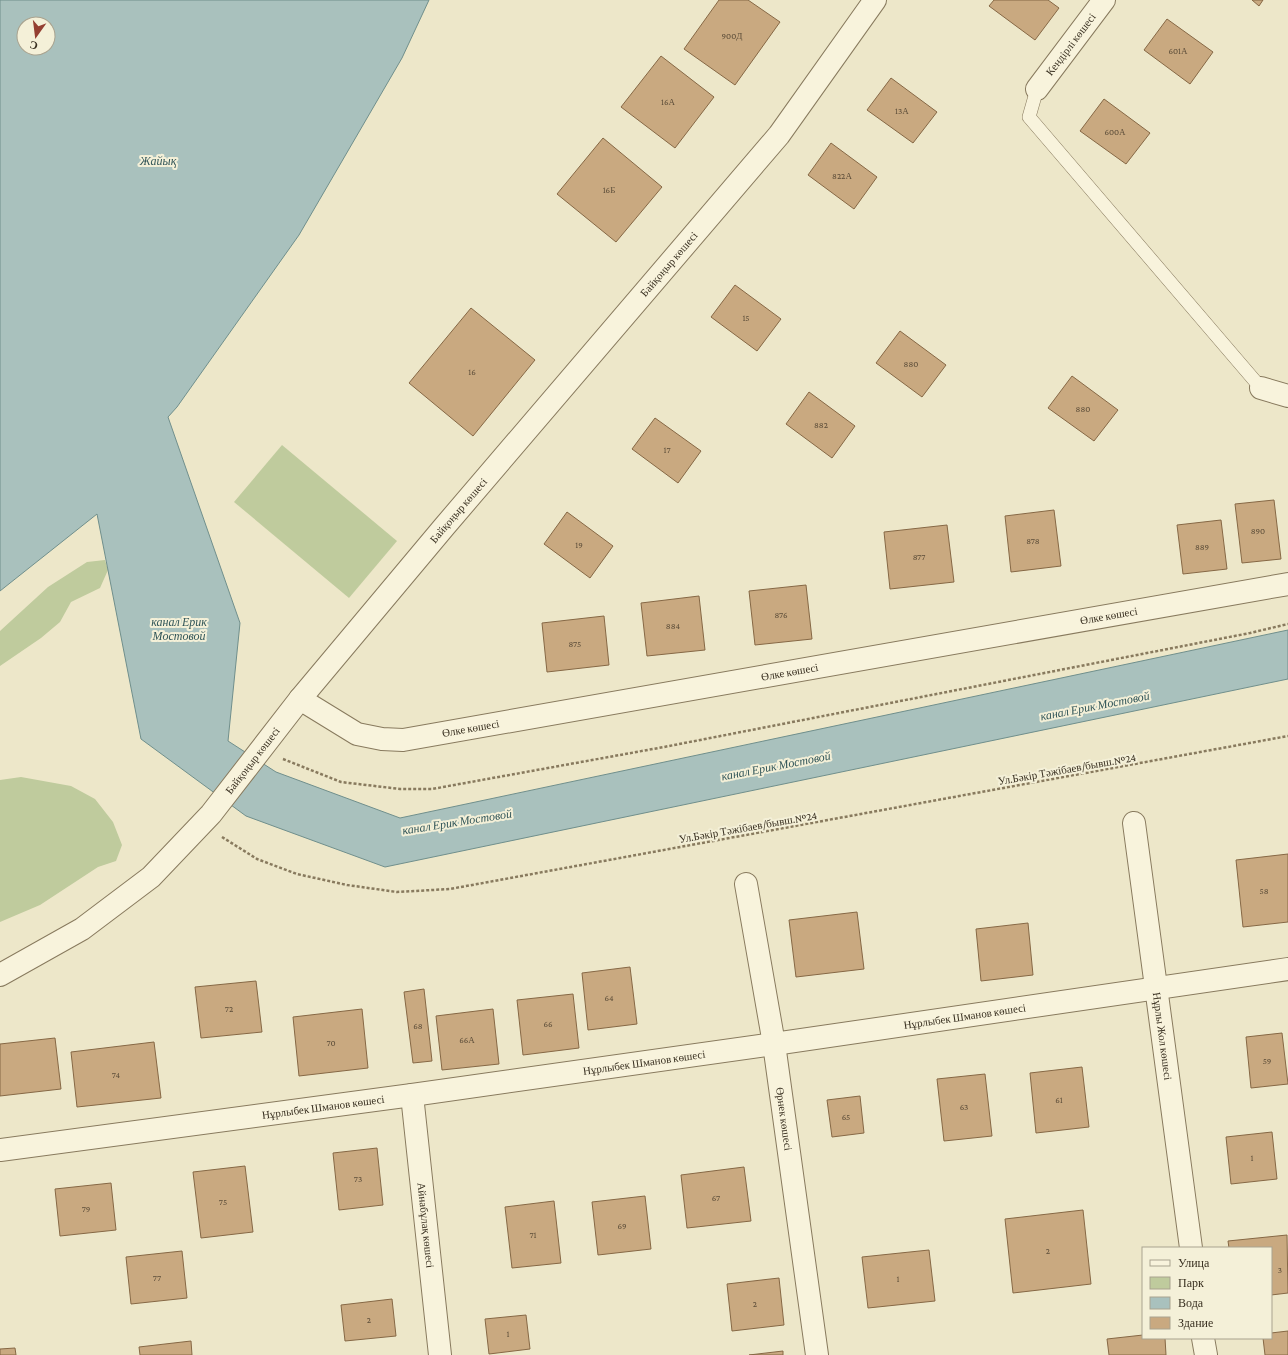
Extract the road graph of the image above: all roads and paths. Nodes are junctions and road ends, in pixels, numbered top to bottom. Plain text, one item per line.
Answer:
1 (875, 0) edge
2 (1104, 0) edge
3 (1037, 89) joint
4 (1261, 388) joint
5 (1288, 396) edge
6 (1288, 584) edge
7 (1288, 624) edge
8 (300, 699) junction
9 (1288, 736) edge
10 (282, 759) dead end
11 (1134, 823) dead end
12 (218, 835) dead end
13 (746, 884) dead end
14 (1288, 969) edge
15 (0, 975) edge
16 (1157, 988) junction
17 (774, 1044) junction
18 (412, 1095) junction
19 (0, 1150) edge
20 (1191, 1247) edge
21 (1203, 1339) edge
22 (440, 1355) edge
23 (817, 1355) edge
24 (1206, 1355) edge

1 - 8 street, Байқоңыр көшесi
2 - 3 street, Кендірлі көшесі
3 - 4 lane
4 - 5 street
6 - 8 street, Өлке көшесі
7 - 10 path
8 - 15 street, Байқоңыр көшесi
9 - 12 path, Ул.Бәкір Тәжібаев/бывш.№24
11 - 16 street, Нұрлы Жол көшесі
13 - 17 street, Өрнек көшесі
14 - 16 street, Нұрлыбек Шманов көшесі
16 - 17 street, Нұрлыбек Шманов көшесі
16 - 20 street, Нұрлы Жол көшесі
17 - 18 street, Нұрлыбек Шманов көшесі
17 - 23 street, Өрнек көшесі
18 - 19 street, Нұрлыбек Шманов көшесі
18 - 22 street, Айнабұлақ көшесі
21 - 24 street

